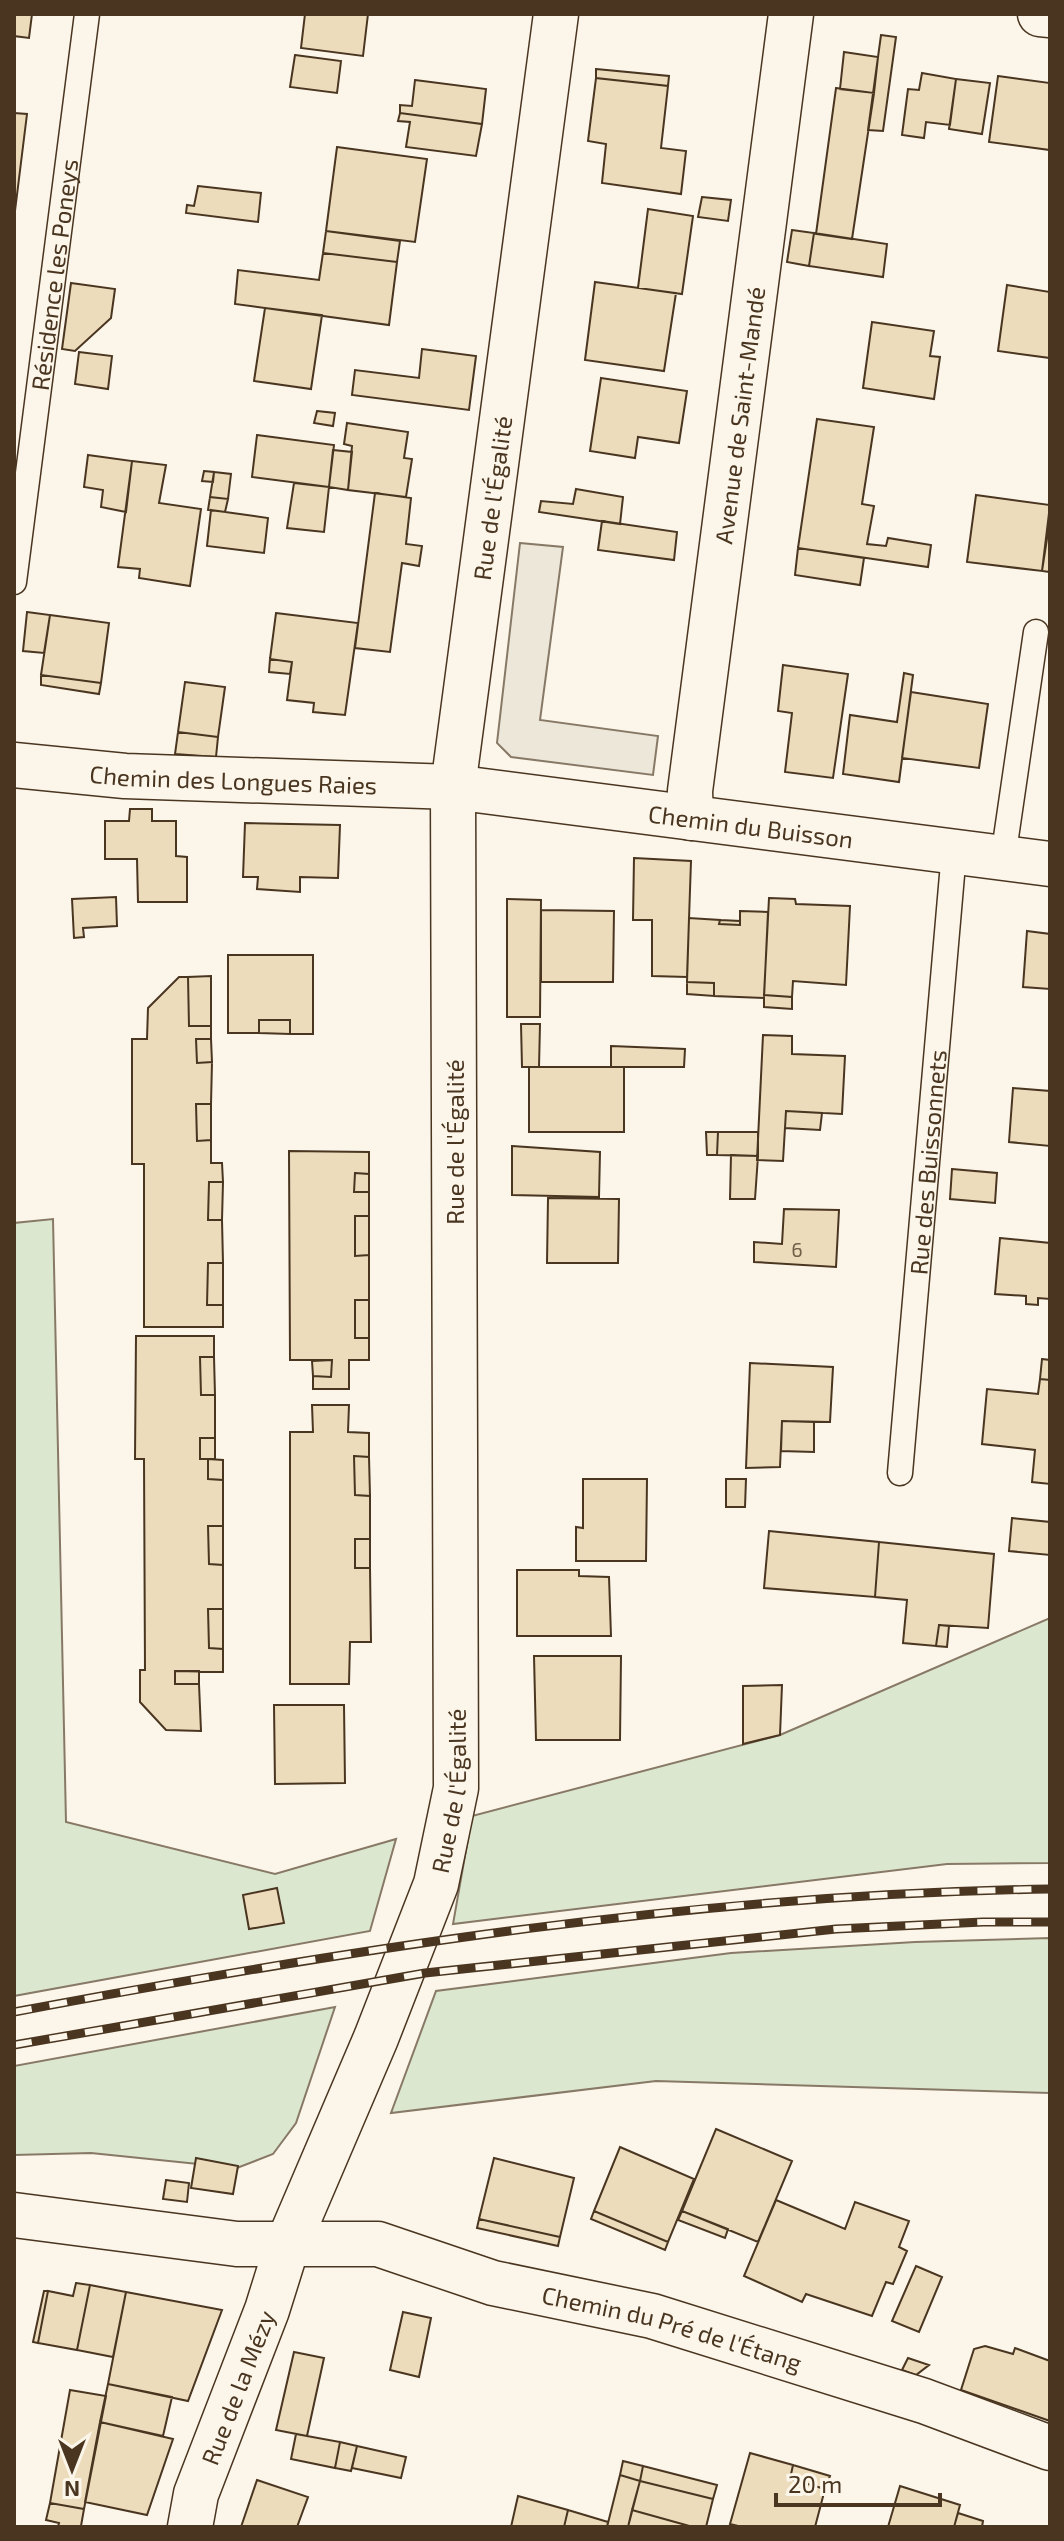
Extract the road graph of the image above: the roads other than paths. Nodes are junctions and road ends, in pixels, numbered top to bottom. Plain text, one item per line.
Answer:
1 (87, 14) edge
2 (556, 14) edge
3 (791, 14) edge
4 (1040, 14) edge
5 (1050, 15) edge
6 (14, 582) edge
7 (1036, 632) dead end
8 (14, 765) edge
9 (453, 787) junction
10 (691, 818) junction
11 (954, 852) junction
12 (1003, 858) junction
13 (1050, 864) edge
14 (900, 1473) dead end
15 (14, 2215) edge
16 (287, 2246) junction
17 (1050, 2448) edge
18 (190, 2527) edge

1 - 6 lane, Résidence les Poneys
2 - 9 street, Rue de l'Égalité
3 - 10 street, Avenue de Saint-Mandé
4 - 5 street
7 - 12 lane
8 - 9 street, Chemin des Longues Raies
9 - 10 street, Chemin du Buisson
9 - 16 street, Rue de l'Égalité
10 - 11 street, Chemin du Buisson
11 - 12 street, Chemin du Buisson
11 - 14 lane, Rue des Buissonnets
12 - 13 street, Chemin du Buisson
15 - 16 street, Chemin du Pré de l'Étang
16 - 17 street, Chemin du Pré de l'Étang
16 - 18 street, Rue de la Mézy

